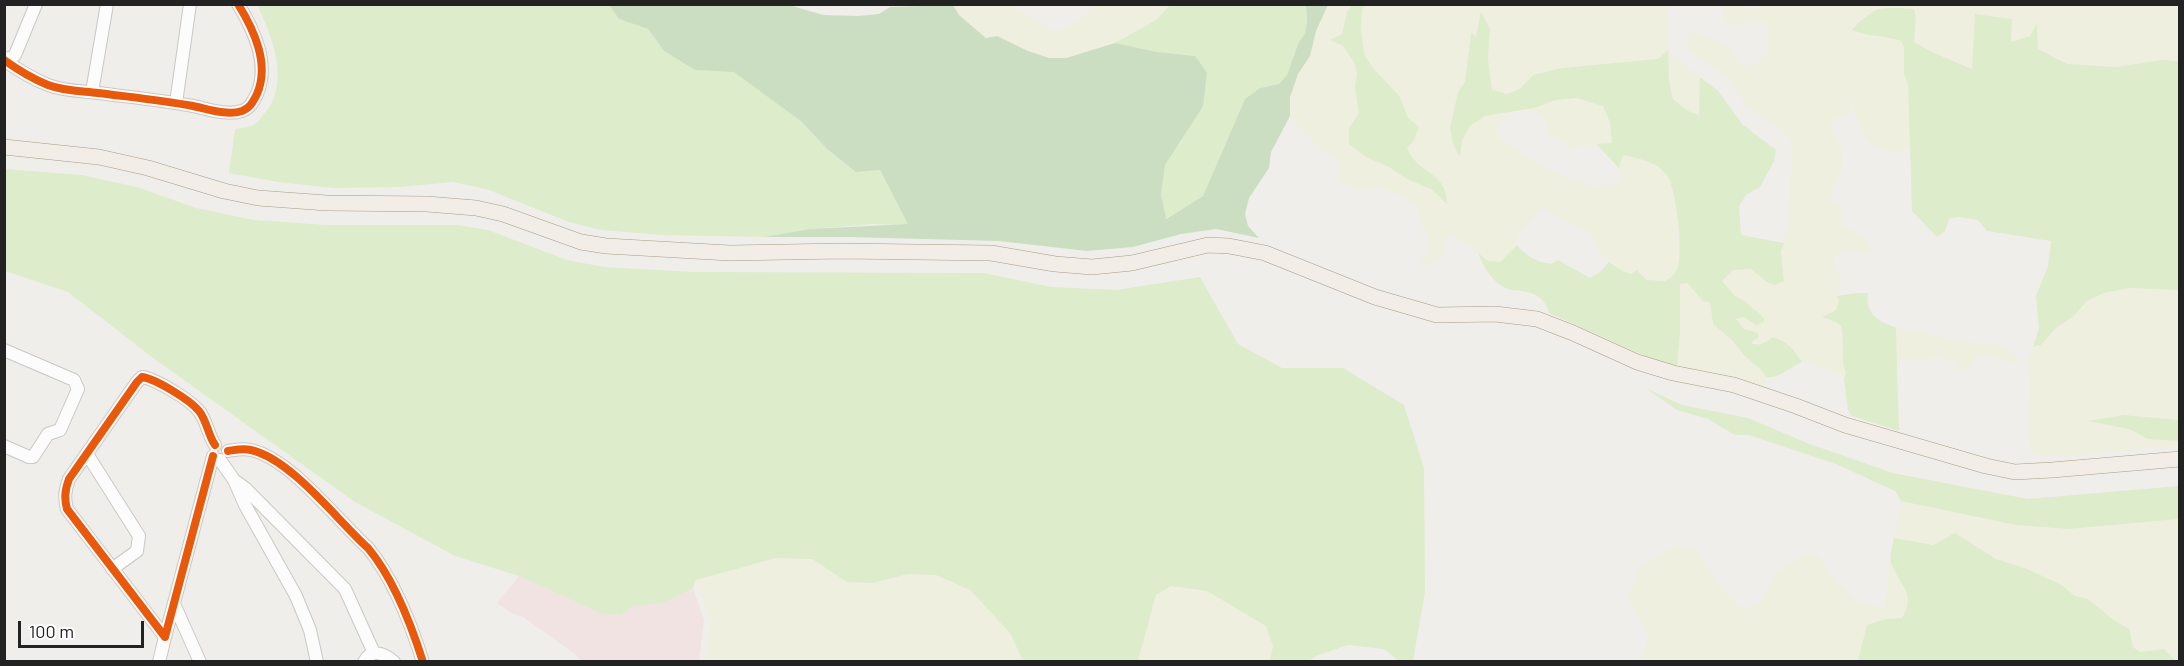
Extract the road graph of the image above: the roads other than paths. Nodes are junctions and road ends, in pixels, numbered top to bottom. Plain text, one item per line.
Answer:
1 (36, 4) edge
2 (106, 4) edge
3 (190, 4) edge
4 (238, 4) edge
5 (4, 59) edge
6 (92, 92) junction
7 (176, 103) junction
8 (4, 147) edge
9 (4, 350) edge
10 (4, 446) edge
11 (219, 453) junction
12 (87, 454) junction
13 (2180, 459) edge
14 (234, 480) junction
15 (112, 569) junction
16 (175, 606) junction
17 (165, 637) junction
18 (374, 653) junction
19 (159, 662) edge
20 (200, 662) edge
21 (317, 662) edge
22 (364, 662) edge
23 (394, 662) edge
24 (423, 662) edge

1 - 5 street
2 - 6 street
3 - 7 street
4 - 7 street
5 - 6 street
6 - 7 street
8 - 13 main road
9 - 10 street
11 - 12 street
11 - 14 street
11 - 16 street
11 - 24 street
12 - 15 street
12 - 15 street
14 - 18 street
14 - 21 street
15 - 17 street
16 - 17 street
16 - 20 street
17 - 19 street
18 - 22 street
18 - 23 street

